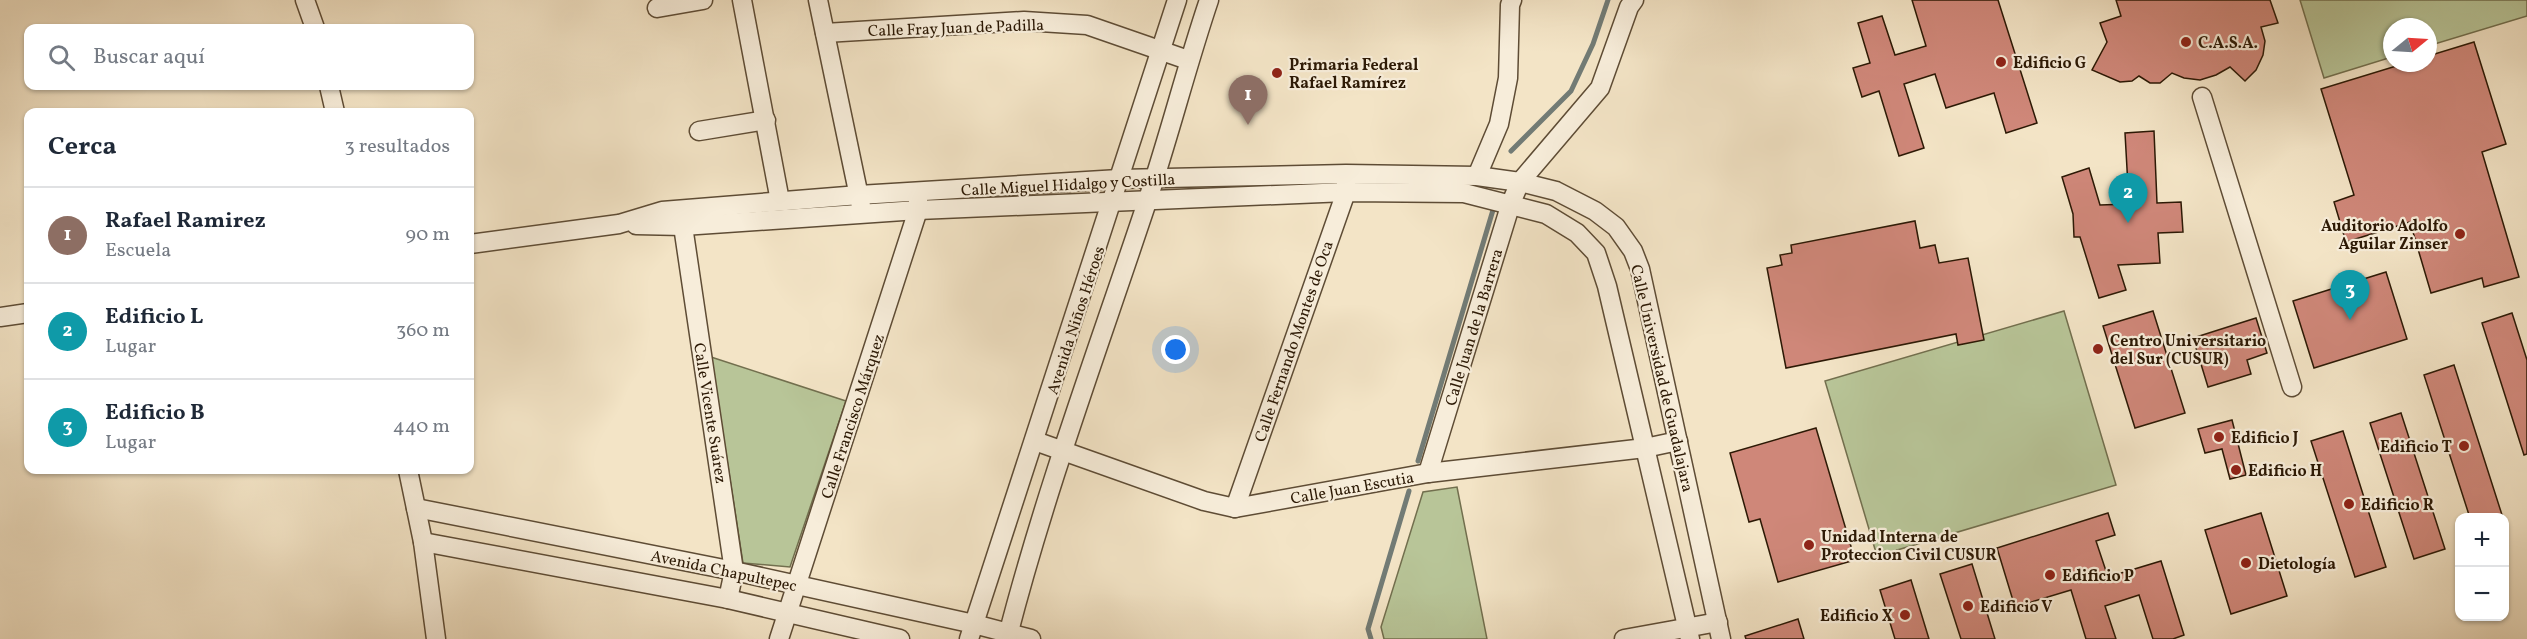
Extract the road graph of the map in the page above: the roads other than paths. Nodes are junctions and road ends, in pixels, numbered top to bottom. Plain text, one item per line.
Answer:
1 (305, 0) edge
2 (703, 0) edge
3 (742, 0) edge
4 (818, 0) edge
5 (1177, 0) edge
6 (1209, 0) edge
7 (1512, 0) edge
8 (1634, 0) edge
9 (657, 8) dead end
10 (314, 24) edge
11 (825, 33) junction
12 (1162, 49) junction
13 (1188, 60) junction
14 (330, 90) edge
15 (2202, 97) dead end
16 (334, 108) edge
17 (766, 120) junction
18 (699, 130) dead end
19 (1346, 174) junction
20 (1477, 176) junction
21 (1119, 179) junction
22 (1154, 179) junction
23 (1520, 182) junction
24 (918, 191) junction
25 (1346, 192) junction
26 (859, 195) junction
27 (780, 201) junction
28 (1147, 202) junction
29 (1511, 203) junction
30 (1112, 204) junction
31 (918, 210) junction
32 (662, 212) junction
33 (863, 213) junction
34 (619, 224) junction
35 (683, 226) junction
36 (474, 243) edge
37 (24, 314) edge
38 (0, 317) edge
39 (2292, 387) dead end
40 (1035, 441) junction
41 (1678, 441) junction
42 (1645, 448) junction
43 (1061, 451) junction
44 (1428, 473) junction
45 (409, 474) edge
46 (416, 508) junction
47 (1235, 508) junction
48 (423, 542) junction
49 (734, 571) junction
50 (796, 586) junction
51 (728, 599) junction
52 (788, 613) junction
53 (971, 631) edge
54 (1720, 631) edge
55 (1689, 634) edge
56 (1008, 636) edge
57 (436, 639) edge
58 (779, 639) edge
59 (900, 639) edge
60 (1031, 639) edge
61 (1624, 639) edge

1 - 10 street
2 - 9 street
3 - 17 street
4 - 11 street
5 - 12 street, Avenida Niños Héroes
6 - 13 street, Avenida Niños Héroes
7 - 20 street
8 - 23 street, Calle Juan de la Barrera
11 - 12 street, Calle Fray Juan de Padilla
11 - 26 street
12 - 13 street, Calle Fray Juan de Padilla
12 - 21 street, Avenida Niños Héroes
13 - 22 street, Avenida Niños Héroes
14 - 16 street
15 - 39 street
17 - 18 street
17 - 27 street
19 - 20 street, Calle Miguel Hidalgo y Costilla
19 - 22 street, Calle Miguel Hidalgo y Costilla
19 - 25 street, Calle Fernando Montes de Oca
20 - 23 street, Calle Miguel Hidalgo y Costilla
21 - 22 street, Calle Miguel Hidalgo y Costilla
21 - 24 street, Calle Miguel Hidalgo y Costilla
21 - 30 street, Avenida Niños Héroes
22 - 28 street, Avenida Niños Héroes
23 - 29 street, Calle Juan de la Barrera
23 - 41 street, Calle Universidad de Guadalajara
24 - 26 street, Calle Miguel Hidalgo y Costilla
24 - 31 street, Calle Francisco Márquez
25 - 28 street, Calle Miguel Hidalgo y Costilla
25 - 29 street, Calle Miguel Hidalgo y Costilla
25 - 47 street, Calle Fernando Montes de Oca
26 - 27 street, Calle Miguel Hidalgo y Costilla
26 - 33 street
27 - 32 street, Calle Miguel Hidalgo y Costilla
28 - 30 street, Calle Miguel Hidalgo y Costilla
28 - 43 street, Avenida Niños Héroes
29 - 42 street, Calle Universidad de Guadalajara
29 - 44 street, Calle Juan de la Barrera
30 - 31 street, Calle Miguel Hidalgo y Costilla
30 - 40 street, Avenida Niños Héroes
31 - 33 street, Calle Miguel Hidalgo y Costilla
31 - 50 street, Calle Francisco Márquez
32 - 34 street, Calle Miguel Hidalgo y Costilla
32 - 35 street
33 - 35 street, Calle Miguel Hidalgo y Costilla
34 - 35 street, Calle Miguel Hidalgo y Costilla
34 - 36 street, Calle Miguel Hidalgo y Costilla
35 - 49 street, Calle Vicente Suárez
37 - 38 street
40 - 43 street, Calle Juan Escutia
40 - 53 street, Avenida Niños Héroes
41 - 42 street, Calle Juan Escutia
41 - 54 street, Calle Universidad de Guadalajara
42 - 44 street, Calle Juan Escutia
42 - 55 street, Calle Universidad de Guadalajara
43 - 47 street, Calle Juan Escutia
43 - 56 street, Avenida Niños Héroes
44 - 47 street, Calle Juan Escutia
45 - 46 street
46 - 48 street
46 - 49 street, Avenida Chapultepec
48 - 51 street, Avenida Chapultepec
48 - 57 street
49 - 50 street, Avenida Chapultepec
49 - 51 street, Calle Vicente Suárez
50 - 52 street, Calle Francisco Márquez
50 - 53 street, Avenida Chapultepec
51 - 52 street, Avenida Chapultepec
52 - 58 street, Calle Francisco Márquez
52 - 59 street, Avenida Chapultepec
53 - 56 street, Avenida Chapultepec
54 - 55 street
55 - 61 street
56 - 60 street, Avenida Chapultepec

